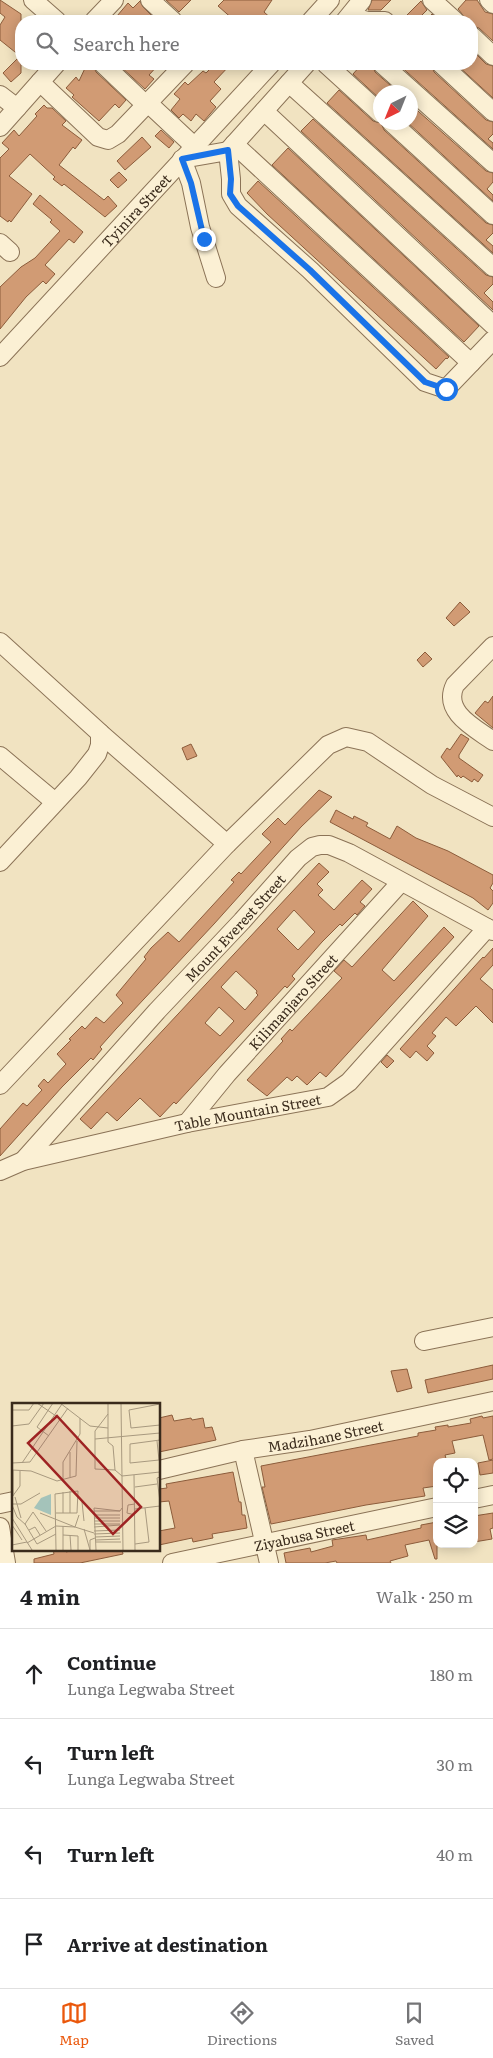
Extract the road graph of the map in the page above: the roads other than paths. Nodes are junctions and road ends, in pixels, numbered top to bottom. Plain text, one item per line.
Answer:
1 (33, 0) edge
2 (114, 0) edge
3 (150, 0) edge
4 (330, 0) edge
5 (362, 0) edge
6 (432, 0) edge
7 (489, 0) edge
8 (493, 4) edge
9 (50, 15) edge
10 (100, 15) edge
11 (166, 15) edge
12 (316, 15) edge
13 (350, 15) edge
14 (448, 15) edge
15 (478, 42) edge
16 (493, 56) edge
17 (51, 70) edge
18 (110, 70) edge
19 (179, 70) edge
20 (265, 70) edge
21 (301, 70) edge
22 (333, 70) edge
23 (389, 70) edge
24 (447, 70) edge
25 (40, 82) junction
26 (289, 83) junction
27 (0, 95) edge
28 (147, 104) junction
29 (373, 107) edge
30 (17, 108) junction
31 (264, 111) junction
32 (493, 112) edge
33 (0, 127) edge
34 (400, 130) edge
35 (231, 147) junction
36 (188, 153) junction
37 (493, 163) edge
38 (493, 214) edge
39 (493, 266) edge
40 (216, 278) dead end
41 (493, 325) edge
42 (485, 354) edge
43 (0, 357) edge
44 (0, 642) edge
45 (493, 646) edge
46 (100, 733) junction
47 (493, 741) edge
48 (0, 756) edge
49 (54, 802) junction
50 (493, 817) edge
51 (228, 844) junction
52 (1, 859) edge
53 (401, 882) junction
54 (490, 929) edge
55 (0, 1085) edge
56 (187, 1123) junction
57 (23, 1161) junction
58 (0, 1171) edge
59 (493, 1327) edge
60 (424, 1341) dead end
61 (493, 1401) edge
62 (243, 1450) junction
63 (160, 1470) edge
64 (493, 1495) edge
65 (478, 1498) edge
66 (433, 1508) edge
67 (0, 1527) edge
68 (265, 1542) junction
69 (6, 1563) edge
70 (172, 1563) edge
71 (269, 1563) edge

1 - 9 street
2 - 10 street
3 - 11 street
4 - 12 street
5 - 13 street
6 - 14 street
7 - 8 street
15 - 16 street
17 - 25 street
18 - 28 street
19 - 28 street
20 - 36 street, Tyinira Street
21 - 26 street
22 - 29 street
23 - 37 street
24 - 32 street
25 - 28 street
25 - 30 street
26 - 31 street
26 - 39 street
27 - 30 street
28 - 36 street
30 - 33 street
31 - 35 street
31 - 41 street
34 - 38 street
35 - 36 street
35 - 42 street
35 - 42 street
36 - 40 street
36 - 43 street, Tyinira Street
44 - 46 street
45 - 47 street
46 - 49 street
46 - 51 street
48 - 49 street
49 - 52 street
50 - 51 street
51 - 55 street
53 - 54 street, Mount Everest Street
53 - 56 street, Kilimanjaro Street
53 - 57 street, Mount Everest Street
54 - 56 street, Table Mountain Street
56 - 57 street, Table Mountain Street
57 - 58 street, Table Mountain Street
59 - 60 street
61 - 62 street, Madzihane Street
62 - 63 street, Madzihane Street
62 - 68 street
64 - 65 street
66 - 68 street, Ziyabusa Street
67 - 69 street
68 - 70 street, Ziyabusa Street
68 - 71 street

